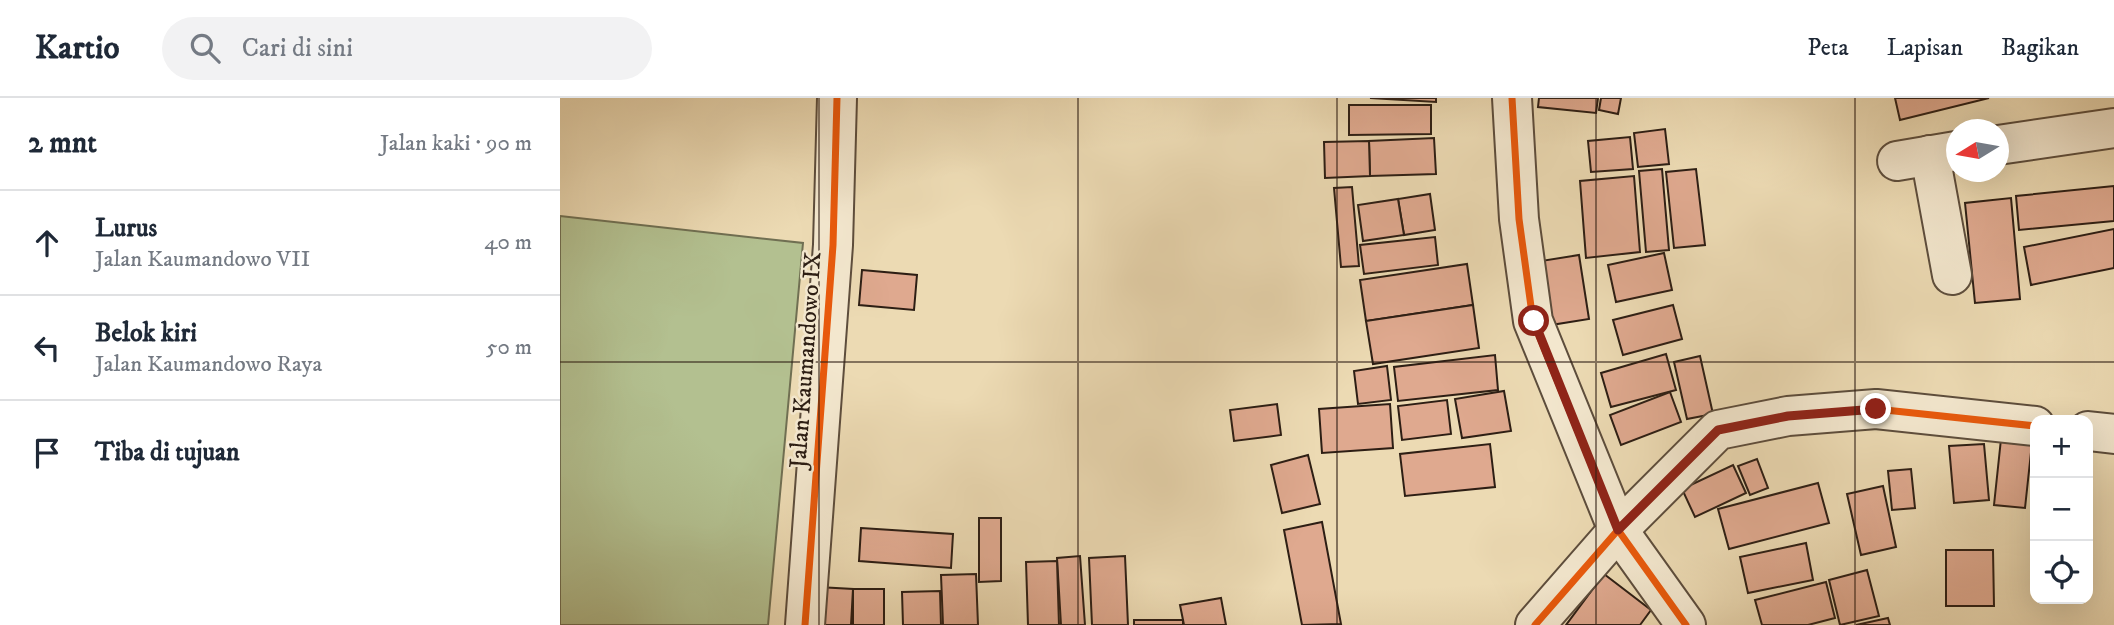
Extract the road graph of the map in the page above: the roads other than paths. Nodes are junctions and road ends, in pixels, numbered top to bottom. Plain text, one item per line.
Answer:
1 (837, 98) edge
2 (1512, 98) edge
3 (2114, 128) edge
4 (2009, 143) edge
5 (1928, 156) edge
6 (1952, 275) dead end
7 (2030, 425) edge
8 (2093, 432) edge
9 (2114, 434) edge
10 (1618, 530) junction
11 (805, 625) edge
12 (1535, 625) edge
13 (1686, 625) edge

1 - 11 street, Jalan Kaumandowo IX
2 - 10 street
3 - 4 street
5 - 6 street
7 - 10 street
8 - 9 street
10 - 12 street
10 - 13 street

